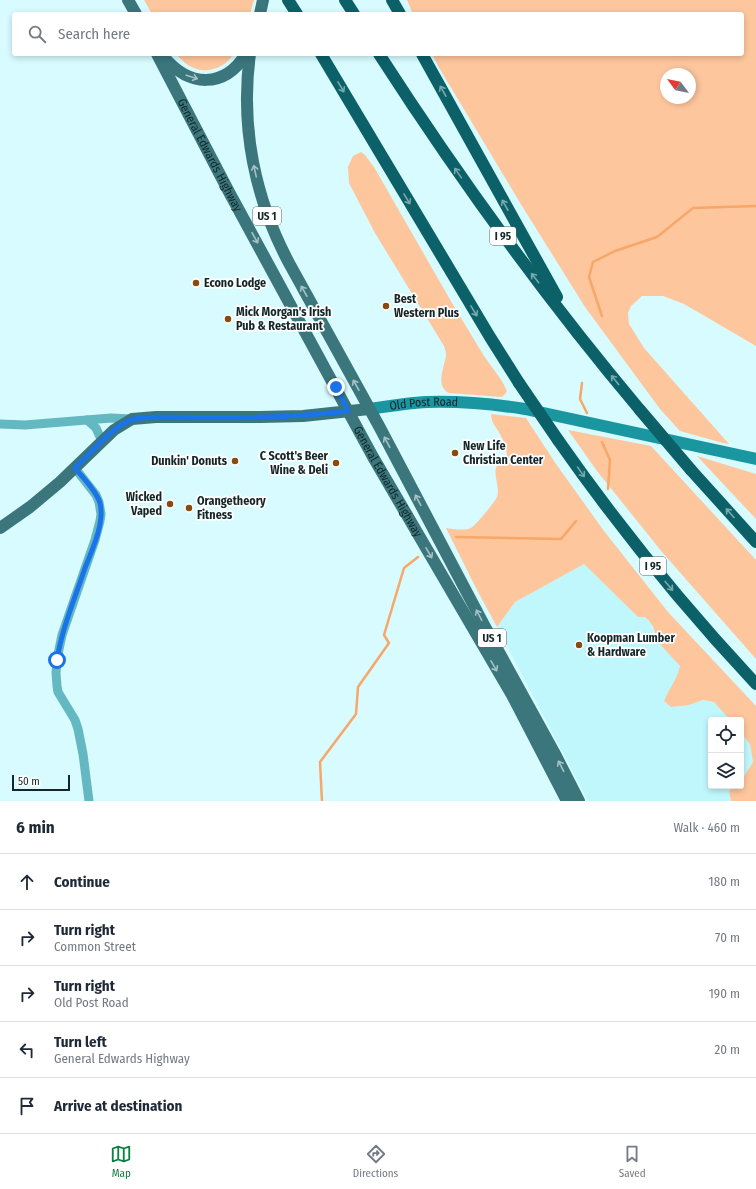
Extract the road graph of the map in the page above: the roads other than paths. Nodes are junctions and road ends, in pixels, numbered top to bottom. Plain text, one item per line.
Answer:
1 (288, 0) edge
2 (345, 0) edge
3 (392, 0) edge
4 (296, 12) edge
5 (353, 12) edge
6 (399, 12) edge
7 (158, 56) edge
8 (164, 56) edge
9 (245, 56) edge
10 (250, 56) edge
11 (322, 56) edge
12 (380, 56) edge
13 (423, 56) edge
14 (572, 325) junction
15 (369, 409) junction
16 (348, 411) junction
17 (132, 419) junction
18 (87, 420) junction
19 (0, 424) edge
20 (102, 441) junction
21 (756, 460) edge
22 (75, 468) junction
23 (0, 528) edge
24 (756, 542) edge
25 (756, 684) edge
26 (89, 801) edge
27 (567, 801) edge
28 (579, 801) edge

1 - 4 highway
2 - 5 highway
3 - 6 highway
7 -> 16 main road, General Edwards Highway / US 1
8 -> 9 main road
15 -> 10 main road, General Edwards Highway / US 1
11 -> 25 highway, I 95, bridge
14 -> 12 highway, I 95
14 -> 13 highway
24 -> 14 highway, I 95, bridge
15 - 16 main road, Old Post Road
15 - 21 main road, Old Post Road
28 -> 15 main road, General Edwards Highway / US 1
16 - 17 main road, Old Post Road
16 -> 27 main road, General Edwards Highway / US 1
17 - 18 street, Old Post Road
17 - 20 main road
18 - 19 street, Old Post Road
18 - 20 street
20 - 22 main road
22 - 23 main road
22 - 26 street

